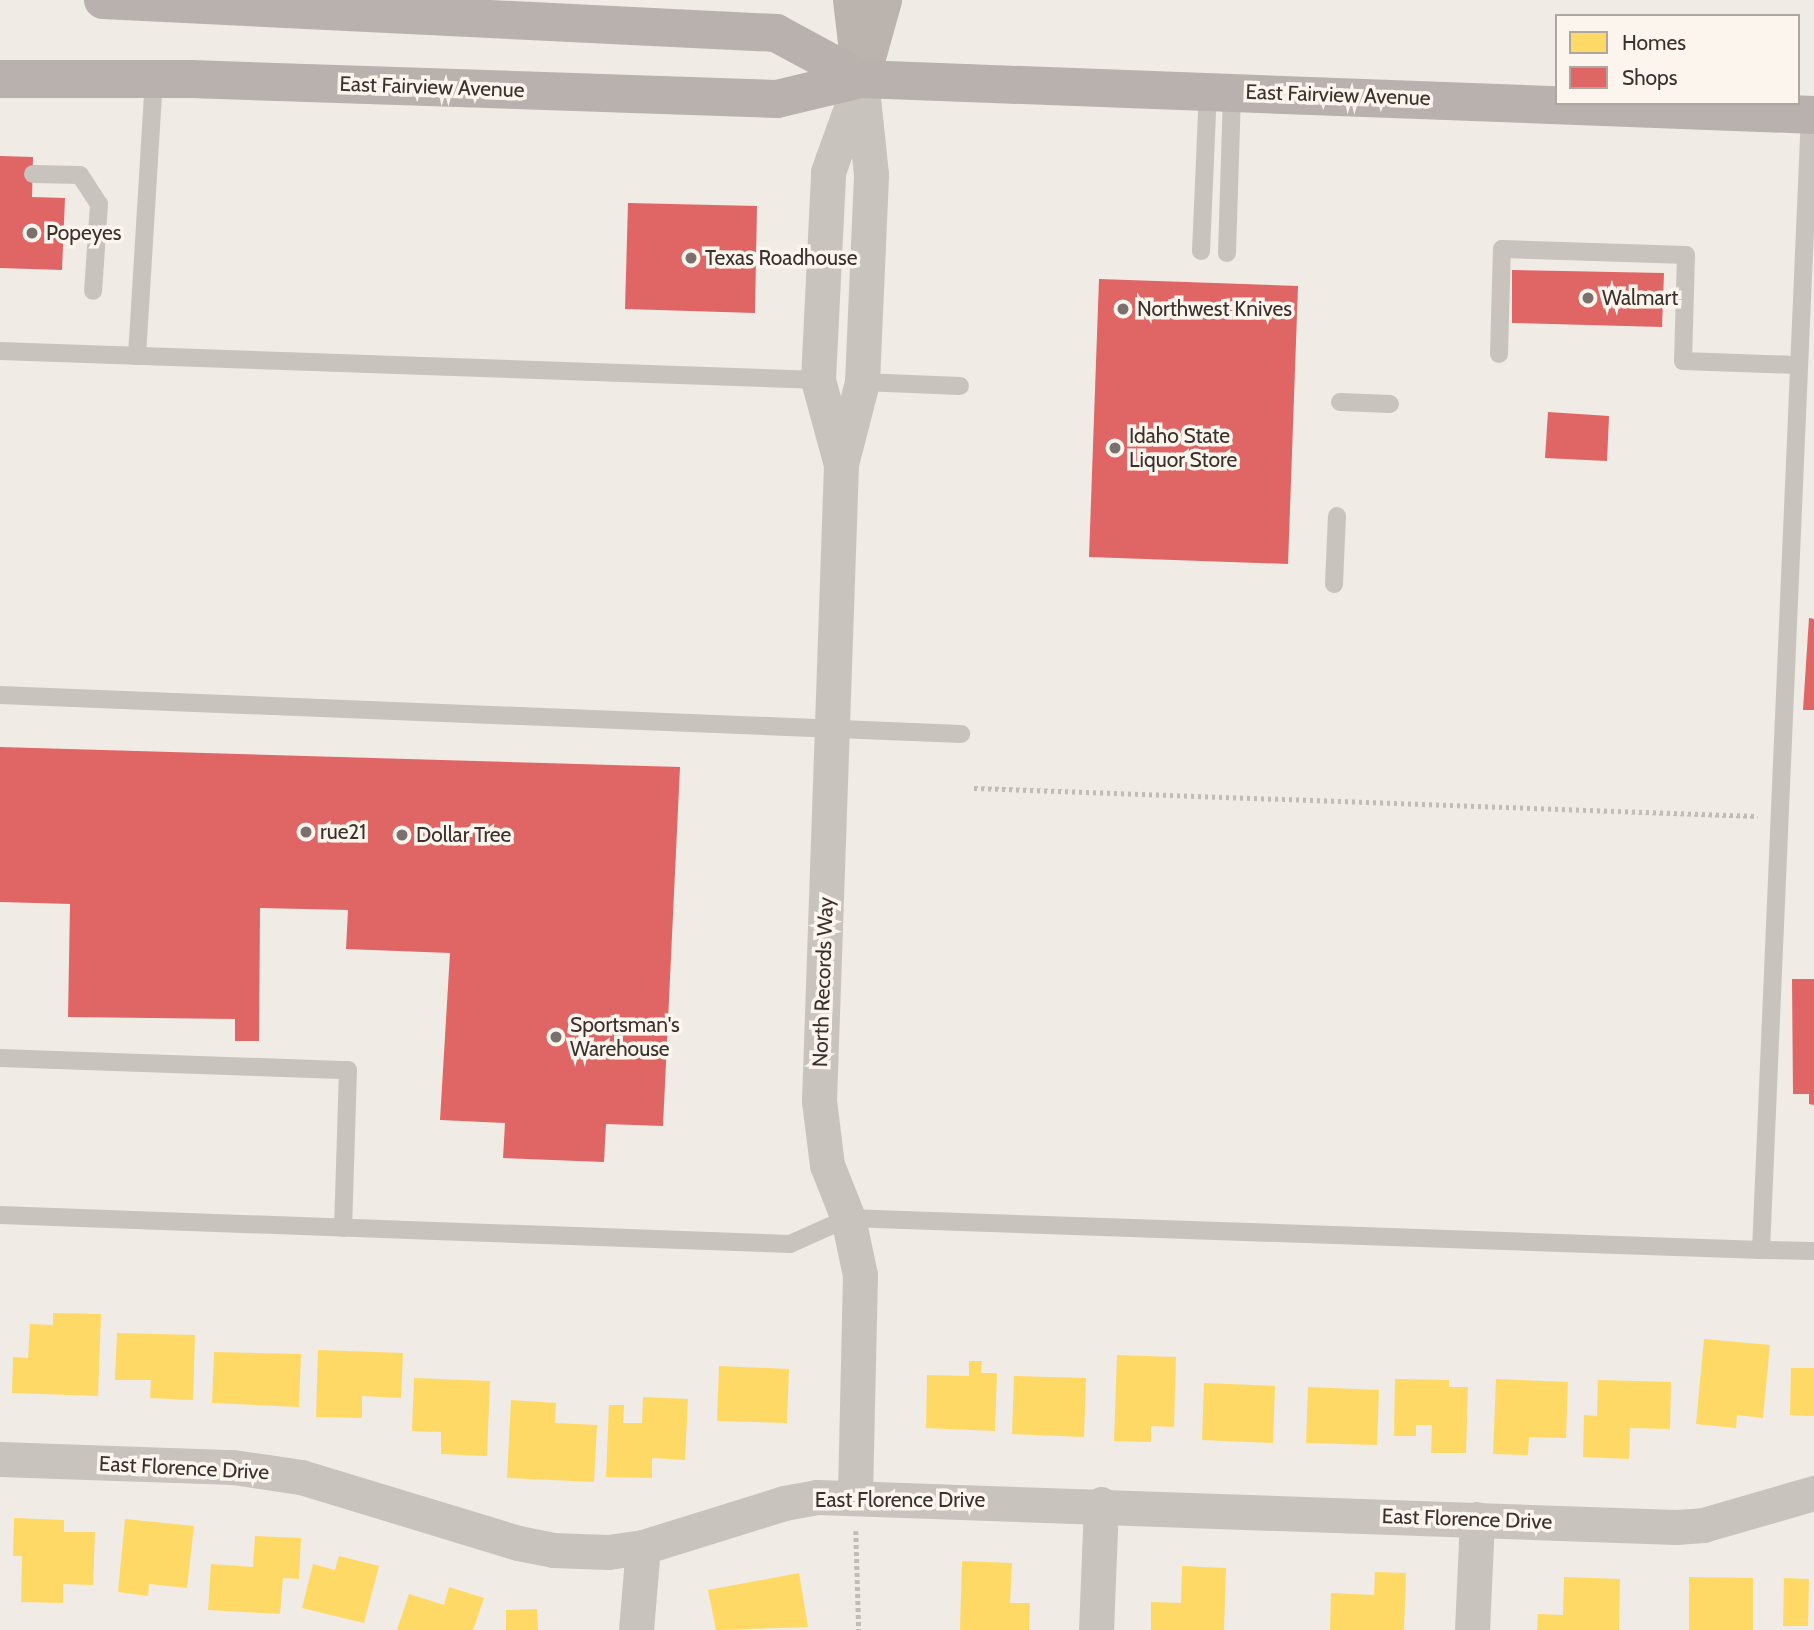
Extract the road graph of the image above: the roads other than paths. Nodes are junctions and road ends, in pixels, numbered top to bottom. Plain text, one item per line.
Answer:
1 (103, 0) edge
2 (852, 0) edge
3 (883, 0) edge
4 (0, 79) edge
5 (154, 79) junction
6 (861, 79) junction
7 (1220, 90) junction
8 (1555, 104) edge
9 (1575, 105) edge
10 (1812, 115) edge
11 (33, 173) dead end
12 (1201, 251) dead end
13 (1227, 253) dead end
14 (1808, 290) edge
15 (93, 291) dead end
16 (0, 351) edge
17 (1499, 355) dead end
18 (137, 356) junction
19 (1797, 365) junction
20 (818, 380) junction
21 (862, 382) junction
22 (960, 386) dead end
23 (1340, 402) dead end
24 (1390, 404) dead end
25 (841, 464) junction
26 (1337, 516) dead end
27 (1334, 584) dead end
28 (0, 695) edge
29 (832, 726) junction
30 (961, 734) dead end
31 (0, 1058) edge
32 (0, 1215) edge
33 (848, 1218) junction
34 (343, 1228) junction
35 (1761, 1250) junction
36 (1814, 1251) edge
37 (0, 1459) edge
38 (1814, 1493) edge
39 (1101, 1504) junction
40 (855, 1509) junction
41 (1476, 1519) junction
42 (643, 1547) junction
43 (636, 1630) edge
44 (1096, 1630) edge
45 (1472, 1630) edge

1 - 6 main road, East Fairview Avenue
2 - 6 street, North Records Way
3 - 6 street, North Records Way
4 - 5 main road, East Fairview Avenue
5 - 6 main road, East Fairview Avenue
5 - 18 lane
6 - 7 main road, East Fairview Avenue
6 - 20 street, North Records Way
6 - 21 street, North Records Way
7 - 8 main road, East Fairview Avenue
7 - 12 lane
7 - 13 lane
9 - 10 main road, East Fairview Avenue
10 - 14 lane
11 - 15 lane
14 - 19 lane
16 - 18 lane
17 - 19 lane
18 - 20 lane
19 - 35 lane
20 - 25 street, North Records Way
21 - 22 lane
21 - 25 street, North Records Way
23 - 24 lane
25 - 29 street, North Records Way
26 - 27 lane
28 - 29 lane
29 - 30 lane
29 - 33 street, North Records Way
31 - 34 lane
32 - 34 lane
33 - 34 lane
33 - 35 lane
33 - 40 street, North Records Way
35 - 36 lane
37 - 42 street, East Florence Drive
38 - 41 street, East Florence Drive
39 - 40 street, East Florence Drive
39 - 41 street, East Florence Drive
39 - 44 street
40 - 42 street, East Florence Drive
41 - 45 street
42 - 43 street

